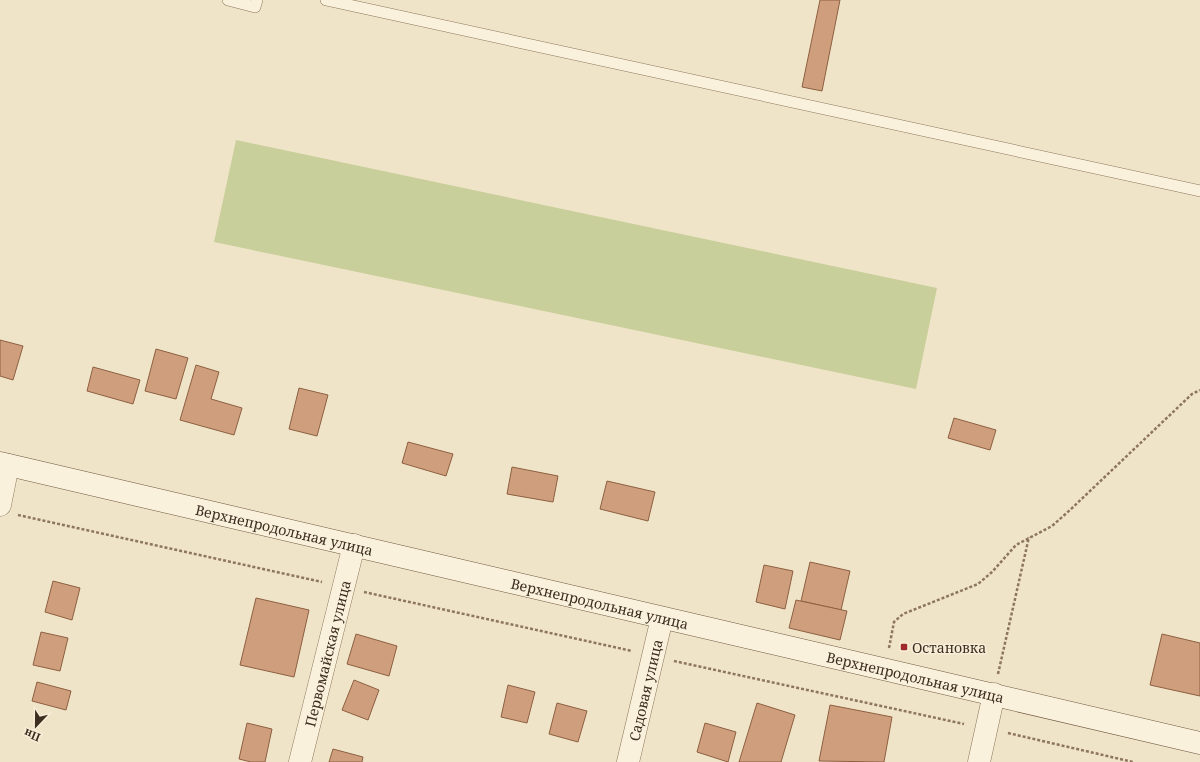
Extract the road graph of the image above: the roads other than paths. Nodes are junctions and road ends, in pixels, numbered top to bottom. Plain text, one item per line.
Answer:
1 (228, 0) edge
2 (257, 0) edge
3 (326, 0) edge
4 (1200, 191) edge
5 (4, 464) edge
6 (8, 510) edge
7 (354, 545) junction
8 (662, 618) junction
9 (994, 694) junction
10 (1200, 743) edge
11 (300, 762) edge
12 (628, 762) edge
13 (979, 762) edge

1 - 2 lane
3 - 4 lane
5 - 6 main road
5 - 7 main road, Верхнепродольная улица
7 - 8 main road, Верхнепродольная улица
7 - 11 main road, Первомайская улица
8 - 9 main road, Верхнепродольная улица
8 - 12 main road, Садовая улица
9 - 10 main road, Верхнепродольная улица
9 - 13 main road

